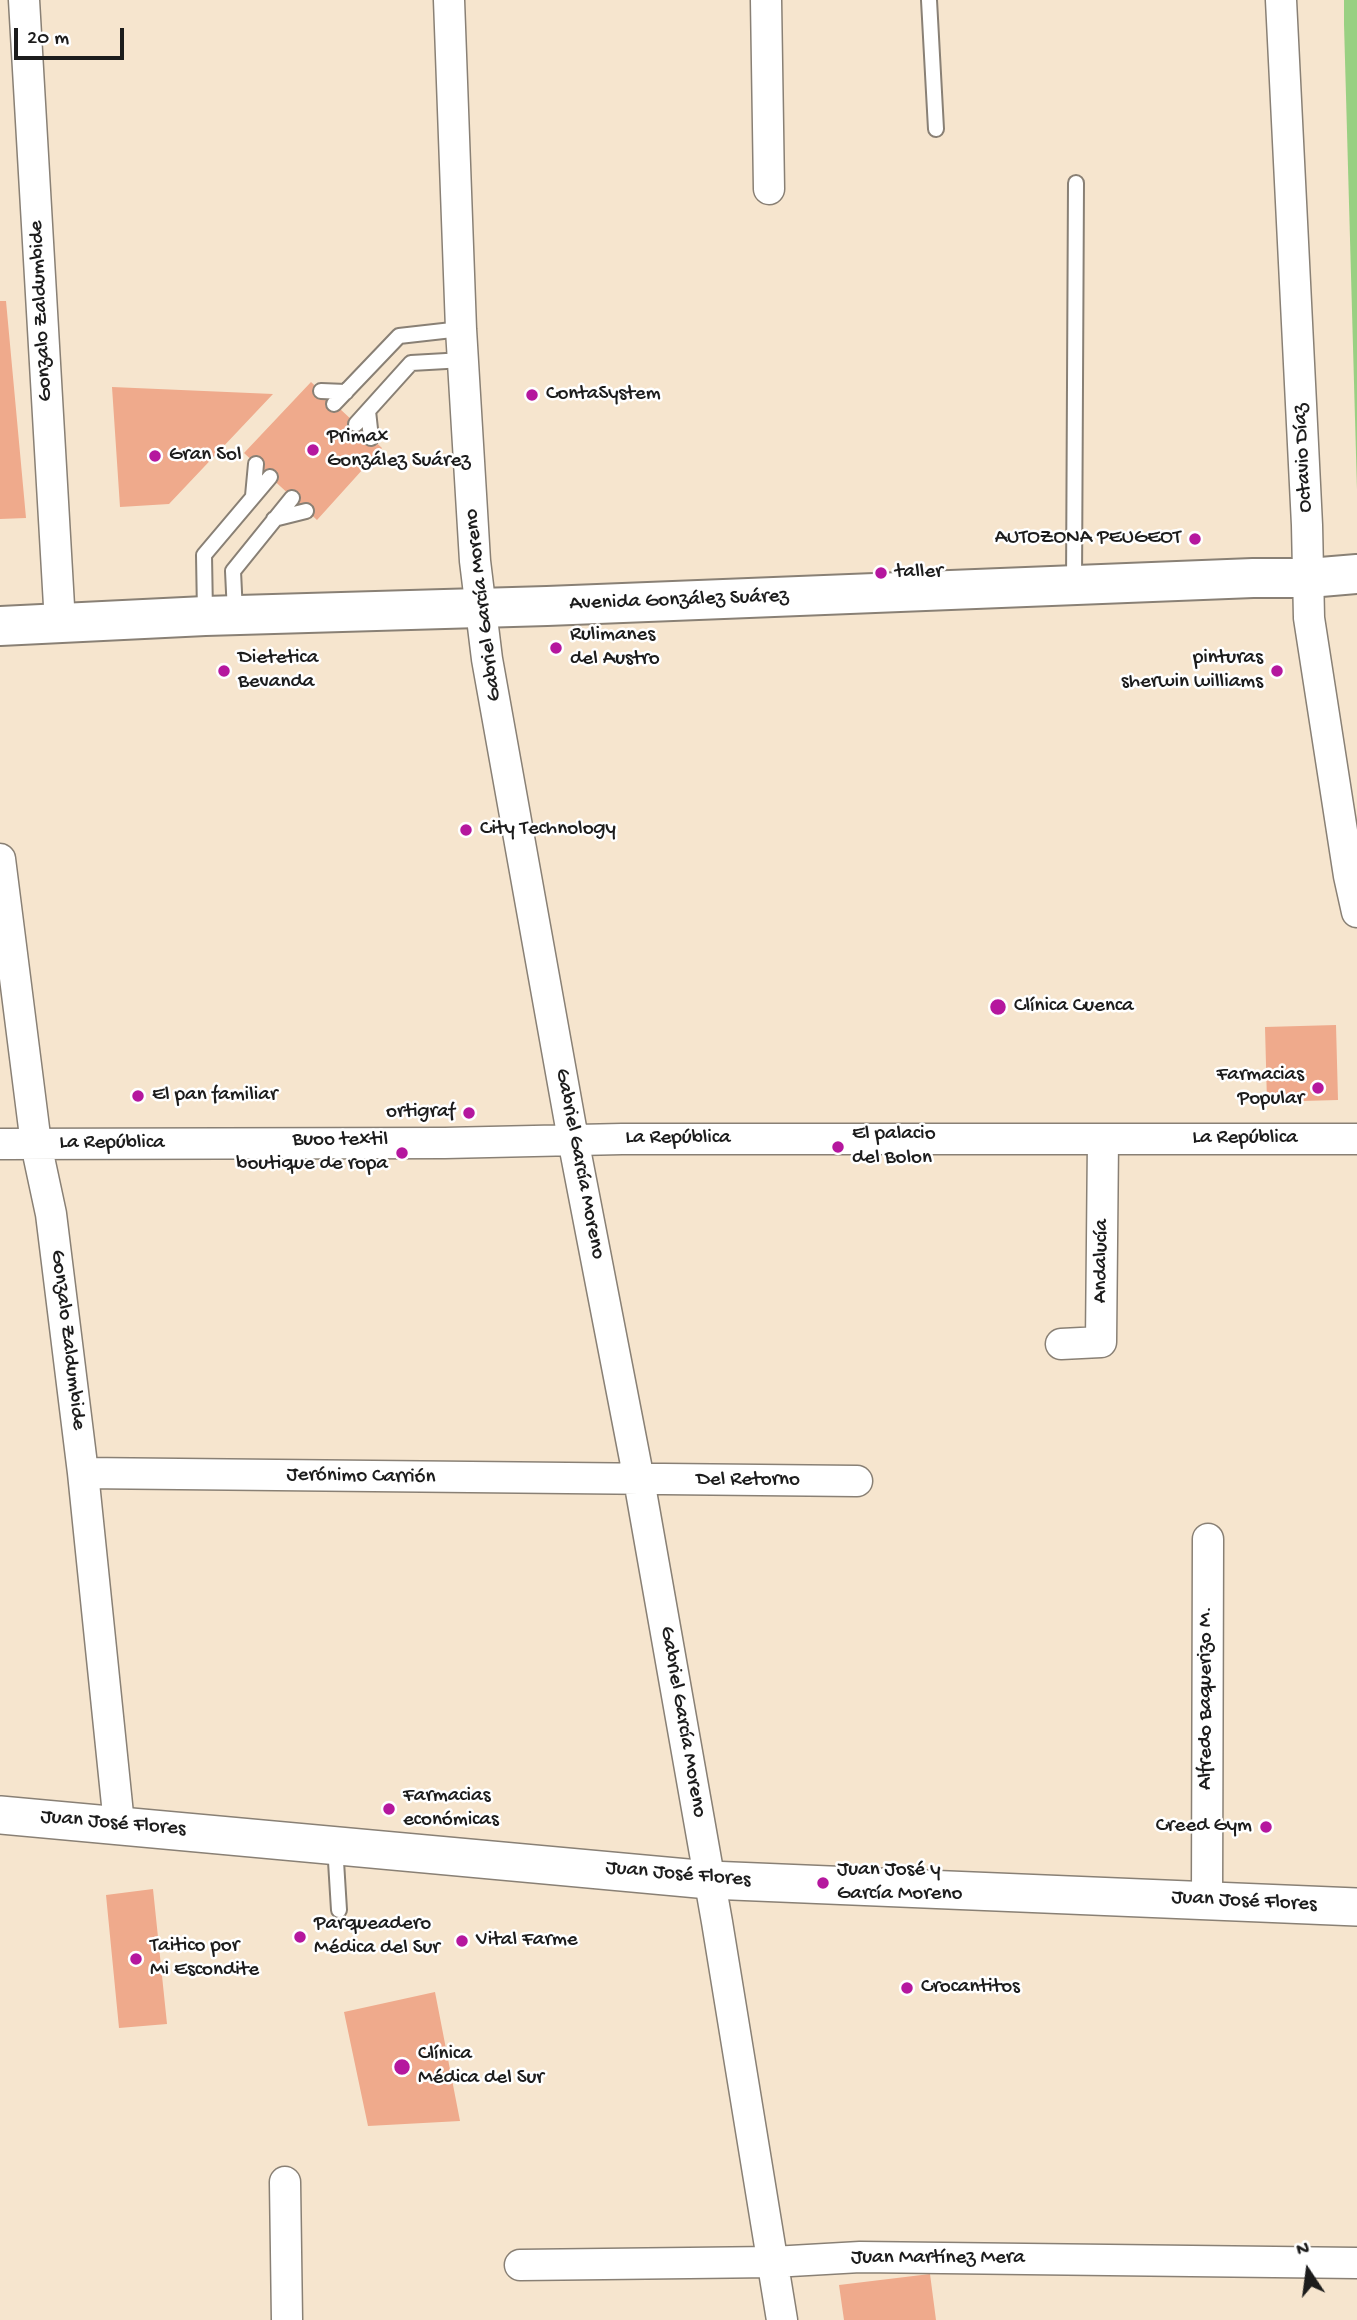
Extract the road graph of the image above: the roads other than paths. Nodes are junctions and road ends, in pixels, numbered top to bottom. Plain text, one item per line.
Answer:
1 (24, 0) edge
2 (449, 0) edge
3 (766, 0) edge
4 (929, 0) edge
5 (1281, 0) edge
6 (936, 129) dead end
7 (1076, 183) dead end
8 (769, 189) dead end
9 (461, 329) junction
10 (464, 360) junction
11 (321, 391) dead end
12 (346, 392) junction
13 (334, 404) dead end
14 (368, 411) junction
15 (356, 424) dead end
16 (371, 438) dead end
17 (256, 464) dead end
18 (270, 477) dead end
19 (253, 496) junction
20 (292, 498) dead end
21 (306, 511) dead end
22 (274, 519) junction
23 (1357, 574) edge
24 (1309, 578) junction
25 (1074, 585) junction
26 (480, 606) junction
27 (220, 615) junction
28 (61, 623) junction
29 (0, 626) edge
30 (0, 859) edge
31 (1353, 876) edge
32 (1357, 912) edge
33 (573, 1139) junction
34 (1357, 1139) edge
35 (1103, 1140) junction
36 (0, 1144) edge
37 (36, 1144) junction
38 (1060, 1344) dead end
39 (83, 1473) junction
40 (639, 1480) junction
41 (857, 1482) dead end
42 (1208, 1539) dead end
43 (0, 1815) edge
44 (119, 1824) junction
45 (335, 1845) junction
46 (709, 1880) junction
47 (1207, 1899) junction
48 (1357, 1907) edge
49 (339, 1910) dead end
50 (285, 2182) dead end
51 (773, 2262) junction
52 (1357, 2263) edge
53 (520, 2265) dead end
54 (287, 2320) edge
55 (782, 2320) edge

1 - 28 street, Gonzalo Zaldumbide
2 - 9 street, Gabriel García Moreno
3 - 8 street
4 - 6 lane
5 - 24 street, Octavio Díaz
7 - 25 lane
9 - 10 street, Gabriel García Moreno
9 - 12 lane
10 - 14 lane
10 - 26 street, Gabriel García Moreno
11 - 12 lane
12 - 13 lane
14 - 15 lane
14 - 16 lane
17 - 19 lane
18 - 19 lane
19 - 27 lane
20 - 22 lane
21 - 22 lane
22 - 27 lane
23 - 24 main road, Avenida González Suárez
24 - 25 main road, Avenida González Suárez
24 - 31 street, Octavio Díaz
25 - 26 main road, Avenida González Suárez
26 - 27 main road, Avenida González Suárez
26 - 33 street, Gabriel García Moreno
27 - 28 main road, Avenida González Suárez
28 - 29 main road, Avenida González Suárez
30 - 37 street, Gonzalo Zaldumbide
31 - 32 street, Octavio Díaz
33 - 35 street, La República
33 - 37 street, La República
33 - 40 street, Gabriel García Moreno
34 - 35 street, La República
35 - 38 street, Andalucía
36 - 37 street, La República
37 - 39 street, Gonzalo Zaldumbide
39 - 40 street, Jerónimo Carrión
39 - 44 street, Gonzalo Zaldumbide
40 - 41 street, Del Retorno
40 - 46 street, Gabriel García Moreno
42 - 47 street, Alfredo Baquerizo M.
43 - 44 street, Juan José Flores
44 - 45 street, Juan José Flores
45 - 46 street, Juan José Flores
45 - 49 lane
46 - 47 street, Juan José Flores
46 - 51 street, Gabriel García Moreno
47 - 48 street, Juan José Flores
50 - 54 street
51 - 52 street, Juan Martínez Mera
51 - 53 street, Juan Martínez Mera
51 - 55 street, Gabriel García Moreno

